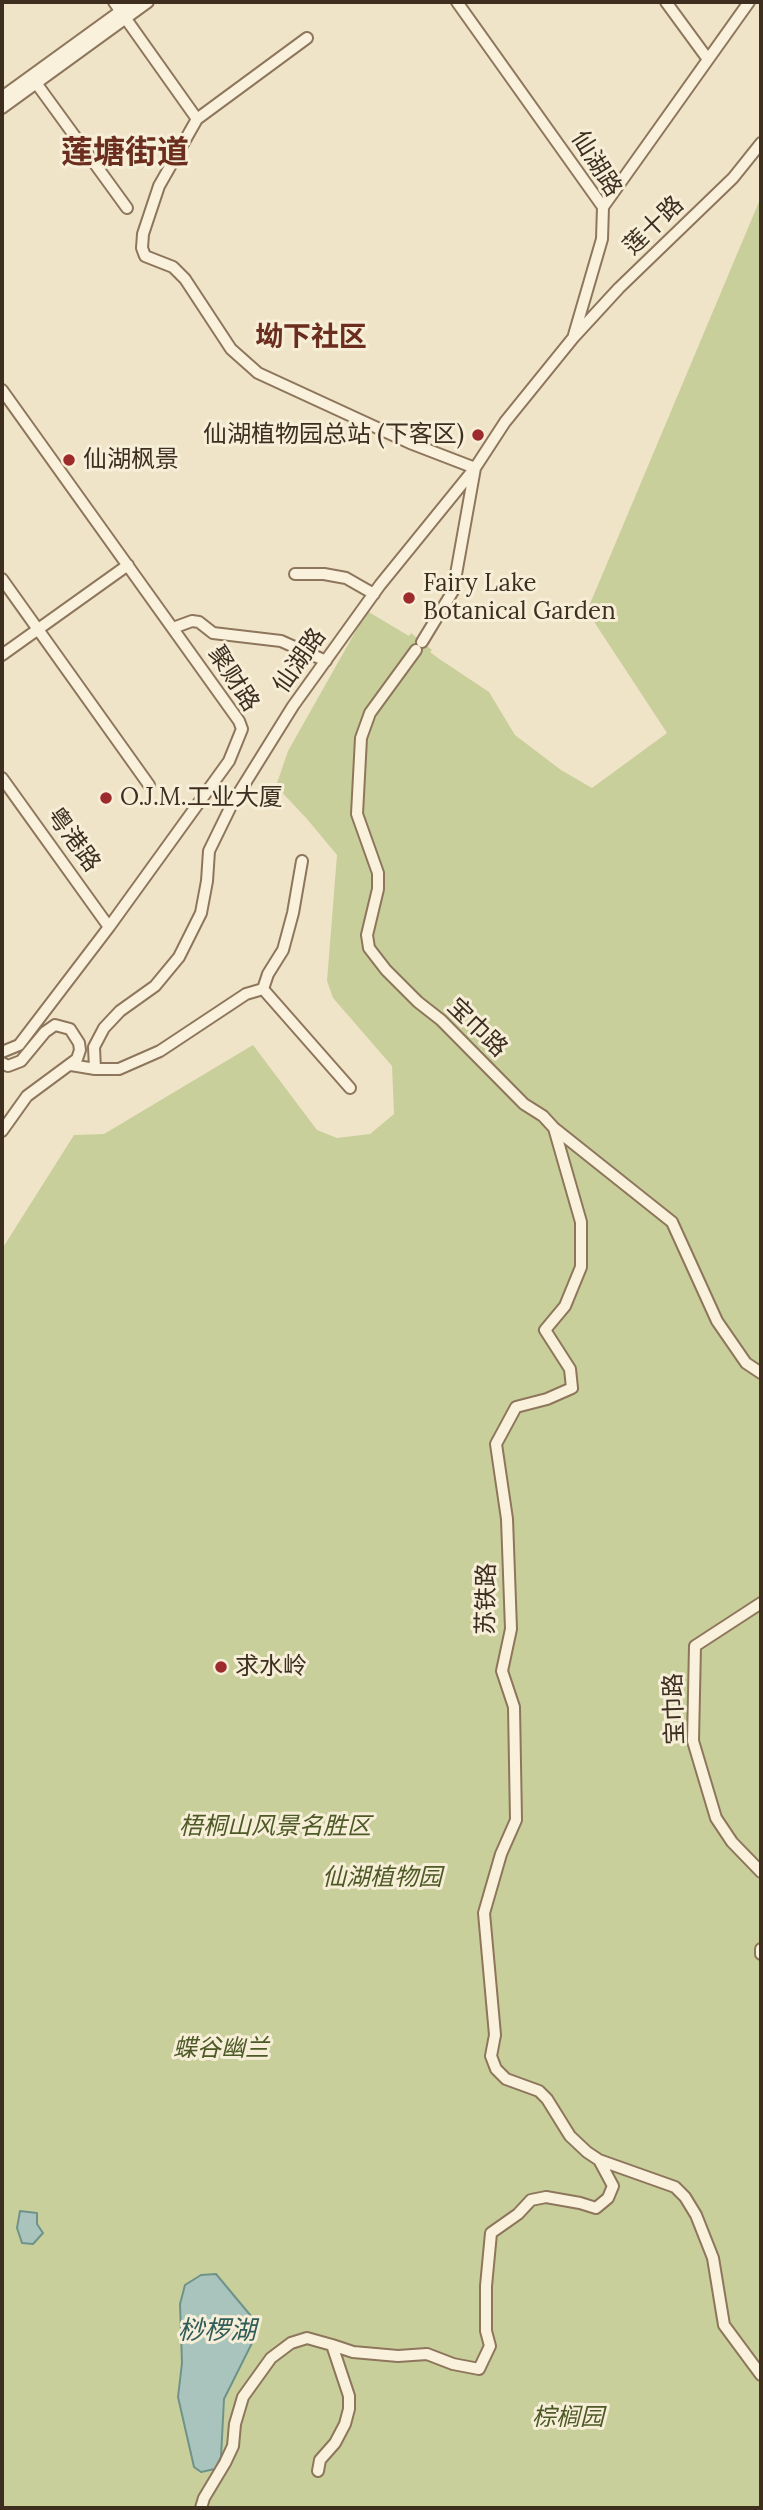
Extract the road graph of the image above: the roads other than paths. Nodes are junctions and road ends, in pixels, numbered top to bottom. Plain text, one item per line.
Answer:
1 (133, 2) edge
2 (148, 2) edge
3 (459, 2) edge
4 (666, 2) edge
5 (749, 2) edge
6 (120, 10) edge
7 (307, 38) dead end
8 (707, 58) junction
9 (34, 79) junction
10 (2, 97) edge
11 (2, 108) edge
12 (197, 119) junction
13 (761, 144) edge
14 (603, 207) junction
15 (127, 208) dead end
16 (573, 338) junction
17 (2, 390) edge
18 (475, 468) junction
19 (128, 565) junction
20 (295, 574) dead end
21 (2, 579) edge
22 (374, 594) junction
23 (173, 628) junction
24 (38, 629) junction
25 (419, 646) joint
26 (2, 655) edge
27 (326, 661) junction
28 (2, 778) edge
29 (149, 785) dead end
30 (302, 861) dead end
31 (109, 927) junction
32 (263, 989) junction
33 (2, 1052) edge
34 (2, 1063) edge
35 (71, 1065) junction
36 (94, 1069) junction
37 (350, 1088) dead end
38 (554, 1128) junction
39 (2, 1131) edge
40 (761, 1373) edge
41 (761, 1603) edge
42 (761, 1872) edge
43 (761, 1949) edge
44 (761, 1954) edge
45 (599, 2160) junction
46 (332, 2345) junction
47 (761, 2375) edge
48 (318, 2471) dead end
49 (201, 2508) edge

1 - 6 street
2 - 6 street
3 - 14 street, 仙湖路
4 - 8 street
5 - 8 street
6 - 9 street
6 - 12 street
7 - 12 street
8 - 14 street
9 - 10 street
9 - 11 street
9 - 15 street
12 - 18 street
13 - 16 street, 莲十路
14 - 16 street, 仙湖路
16 - 18 street, 仙湖路
17 - 19 street, 聚财路
18 - 22 street, 仙湖路
18 - 25 street, 仙湖路
19 - 23 street, 聚财路
19 - 24 street
20 - 22 street
21 - 24 street
22 - 27 street, 仙湖路
23 - 27 street
23 - 31 street, 聚财路
24 - 26 street
24 - 29 street
25 - 38 street, 宝巾路
27 - 36 street, 仙湖路
28 - 31 street, 粤港路
30 - 32 street
31 - 33 street, 聚财路
32 - 36 street
32 - 37 street
34 - 35 street
35 - 36 street
35 - 39 street
38 - 40 street, 宝巾路
38 - 45 street, 苏铁路
41 - 42 street, 宝巾路
43 - 44 street
45 - 46 street
45 - 47 street
46 - 48 street
46 - 49 street

